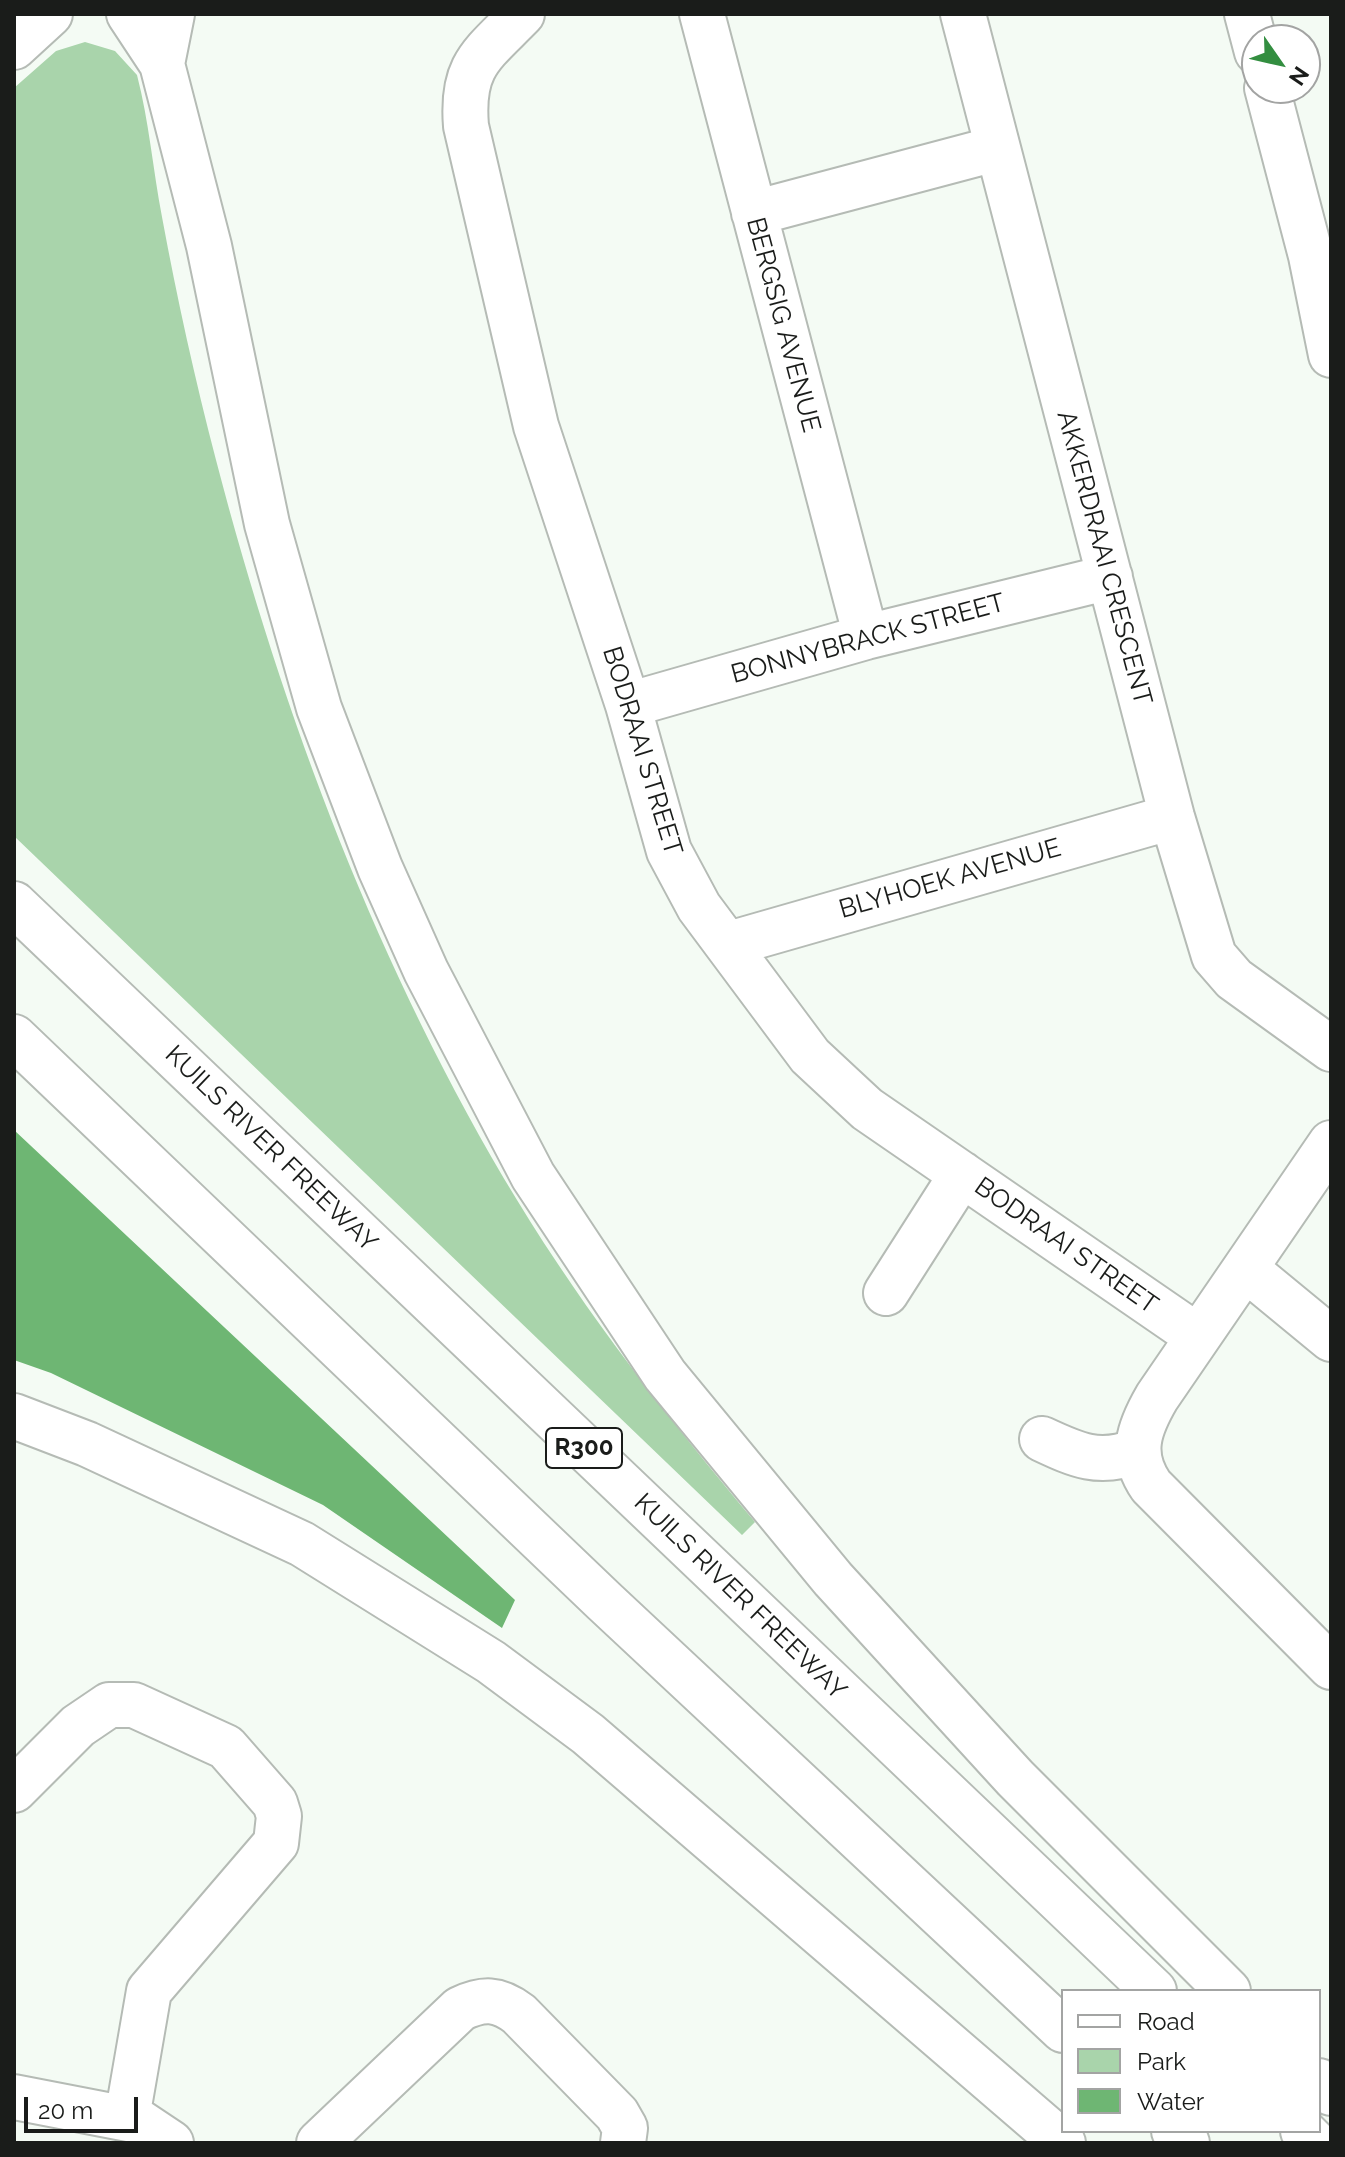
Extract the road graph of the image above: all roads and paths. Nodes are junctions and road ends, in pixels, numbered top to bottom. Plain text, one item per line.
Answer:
1 (50, 14) edge
2 (129, 14) edge
3 (172, 14) edge
4 (522, 14) edge
5 (702, 14) edge
6 (963, 14) edge
7 (14, 47) edge
8 (162, 64) junction
9 (1271, 104) edge
10 (995, 149) junction
11 (754, 213) junction
12 (1331, 355) edge
13 (1110, 577) junction
14 (866, 637) junction
15 (628, 705) junction
16 (1172, 817) junction
17 (14, 904) edge
18 (729, 944) junction
19 (14, 1037) edge
20 (1331, 1049) edge
21 (1331, 1143) edge
22 (962, 1174) junction
23 (1246, 1269) junction
24 (886, 1293) dead end
25 (1197, 1336) junction
26 (1331, 1339) edge
27 (14, 1416) edge
28 (1042, 1439) dead end
29 (1136, 1451) junction
30 (1331, 1667) edge
31 (14, 1790) edge
32 (1152, 1989) edge
33 (1226, 1989) edge
34 (1061, 2028) edge
35 (14, 2097) edge
36 (127, 2118) junction
37 (171, 2143) edge
38 (319, 2143) edge
39 (623, 2143) edge
40 (1063, 2143) edge

1 - 7 main road
2 - 8 main road
3 - 8 main road
4 - 15 main road, BODRAAI STREET
5 - 11 main road, BERGSIG AVENUE
6 - 10 main road, AKKERDRAAI CRESCENT
8 - 33 main road
9 - 12 main road
10 - 11 main road
10 - 13 main road, AKKERDRAAI CRESCENT
11 - 14 main road, BERGSIG AVENUE
13 - 14 main road, BONNYBRACK STREET
13 - 16 main road, AKKERDRAAI CRESCENT
14 - 15 main road, BONNYBRACK STREET
15 - 18 main road, BODRAAI STREET
16 - 18 main road, BLYHOEK AVENUE
16 - 20 main road, AKKERDRAAI CRESCENT
17 - 32 main road, KUILS RIVER FREEWAY / R300
18 - 22 main road, BODRAAI STREET
19 - 34 main road
21 - 23 main road
22 - 24 main road
22 - 25 main road, BODRAAI STREET
23 - 25 main road
23 - 26 main road
25 - 29 main road
27 - 40 main road
28 - 29 main road
29 - 30 main road
31 - 36 main road
35 - 36 main road
36 - 37 main road
38 - 39 main road

